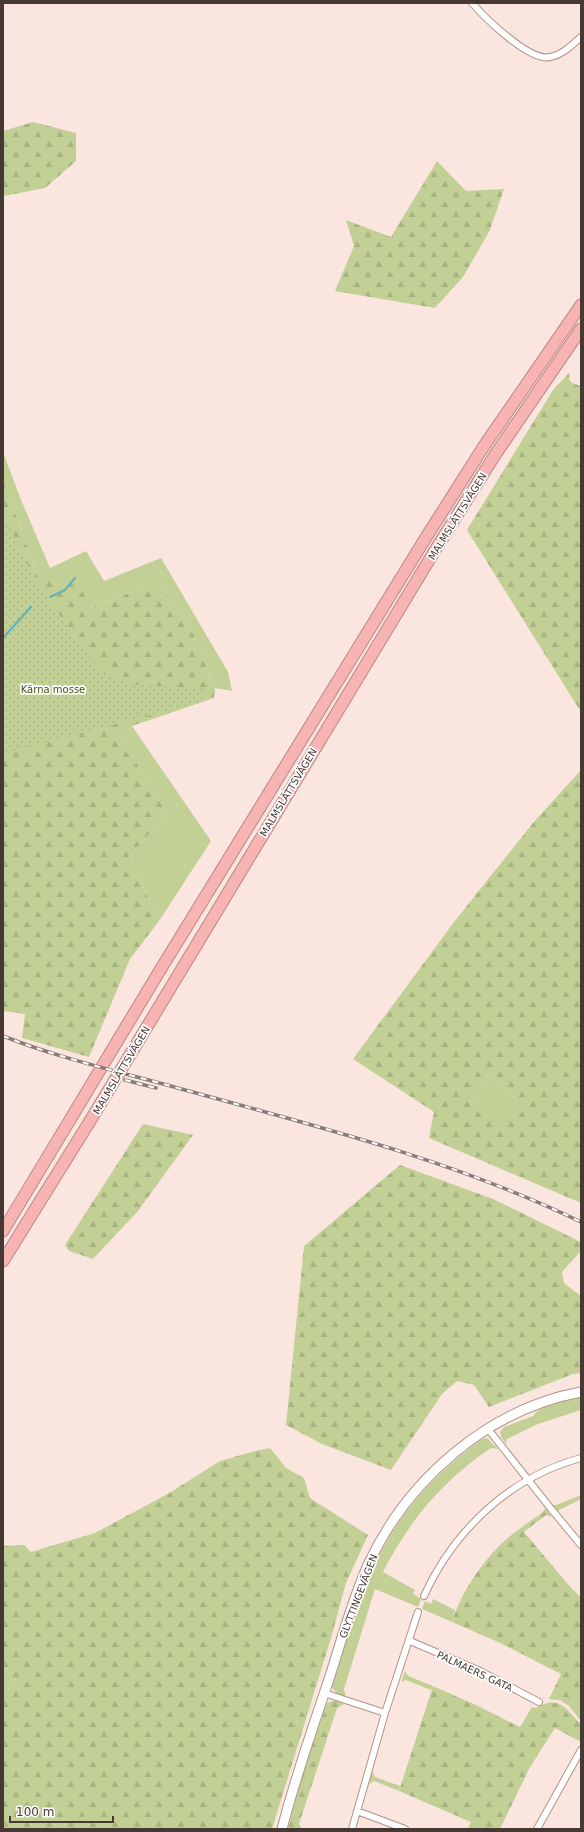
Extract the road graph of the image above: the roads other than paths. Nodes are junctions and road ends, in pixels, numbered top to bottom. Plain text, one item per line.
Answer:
1 (472, 3) edge
2 (581, 37) edge
3 (581, 305) edge
4 (581, 329) edge
5 (3, 1231) edge
6 (3, 1261) edge
7 (581, 1392) edge
8 (488, 1429) junction
9 (581, 1458) edge
10 (528, 1480) junction
11 (581, 1545) edge
12 (424, 1596) dead end
13 (418, 1612) dead end
14 (410, 1641) junction
15 (324, 1693) junction
16 (540, 1702) dead end
17 (385, 1713) junction
18 (581, 1750) edge
19 (357, 1811) junction
20 (282, 1829) edge
21 (352, 1829) edge
22 (405, 1829) edge
23 (537, 1829) edge

1 - 2 street
3 - 5 highway, MALMSLÄTTSVÄGEN
4 - 6 highway, MALMSLÄTTSVÄGEN
7 - 8 street, GLYTTINGEVÄGEN
8 - 10 street
8 - 15 street, GLYTTINGEVÄGEN
9 - 10 street
10 - 11 street
10 - 12 street
13 - 14 street
14 - 16 street, PALMAERS GATA
14 - 17 street
15 - 17 street
15 - 20 street, GLYTTINGEVÄGEN
17 - 19 street
18 - 23 street
19 - 21 street
19 - 22 street

